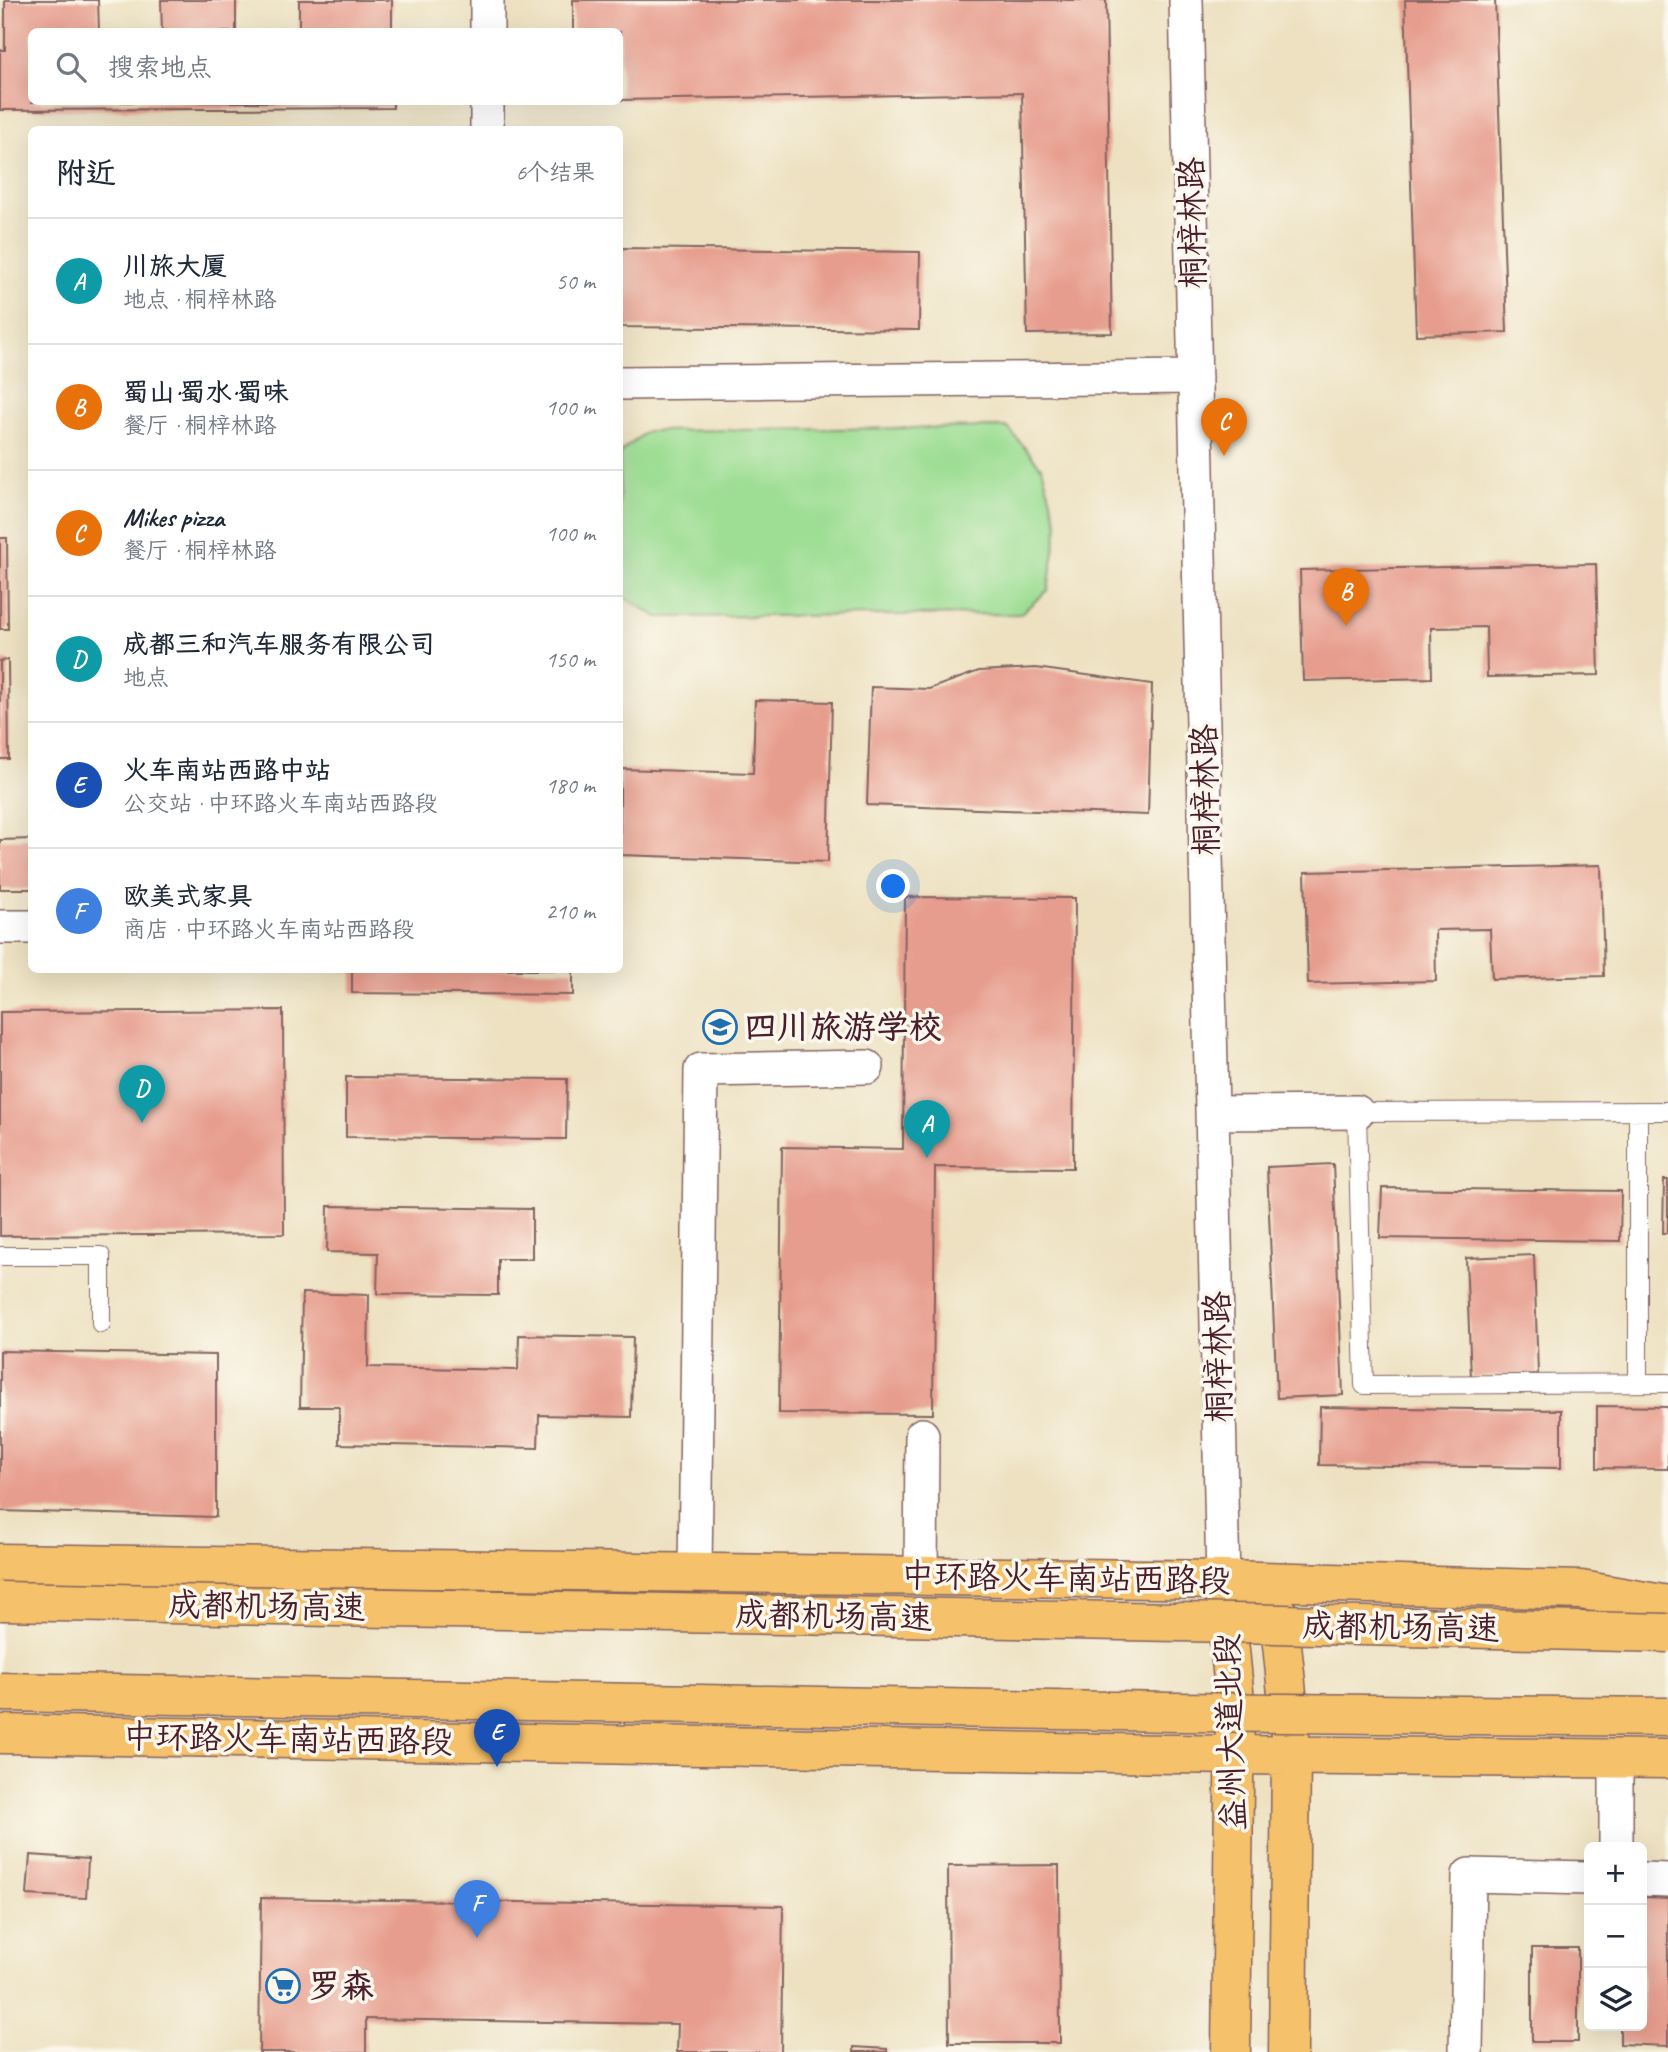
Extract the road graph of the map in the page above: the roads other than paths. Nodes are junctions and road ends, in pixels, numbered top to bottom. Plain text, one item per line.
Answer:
1 (487, 0) edge
2 (1186, 0) edge
3 (487, 28) edge
4 (487, 105) edge
5 (487, 126) edge
6 (1195, 377) junction
7 (623, 383) edge
8 (0, 927) edge
9 (28, 927) edge
10 (867, 1067) dead end
11 (1638, 1111) junction
12 (1668, 1111) edge
13 (1357, 1112) junction
14 (1212, 1113) junction
15 (0, 1256) edge
16 (101, 1324) dead end
17 (1638, 1383) junction
18 (1668, 1383) edge
19 (922, 1435) dead end
20 (0, 1563) edge
21 (695, 1573) junction
22 (921, 1576) junction
23 (1223, 1580) junction
24 (0, 1601) edge
25 (1668, 1605) edge
26 (1668, 1633) edge
27 (0, 1692) edge
28 (1668, 1717) edge
29 (0, 1734) edge
30 (1235, 1755) junction
31 (1291, 1755) junction
32 (1616, 1759) junction
33 (1668, 1759) edge
34 (1616, 1842) edge
35 (1584, 1878) edge
36 (1647, 1879) edge
37 (1668, 1880) edge
38 (1231, 2052) edge
39 (1288, 2052) edge
40 (1466, 2052) edge

1 - 3 street
2 - 6 street, 桐梓林路
4 - 5 street
6 - 7 street
6 - 14 street, 桐梓林路
8 - 9 street
10 - 21 street
11 - 12 lane
11 - 13 lane
11 - 17 lane
13 - 14 street
13 - 17 lane
14 - 23 street, 桐梓林路
15 - 16 lane
17 - 18 lane
19 - 22 street
20 - 21 main road, 中环路火车南站西路段
21 - 22 main road, 中环路火车南站西路段
22 - 23 main road, 中环路火车南站西路段
23 - 25 main road, 中环路火车南站西路段
23 - 30 main road, 益州大道北段
23 - 31 main road, 益州大道北段
24 - 26 main road, 成都机场高速, bridge
27 - 28 main road, bridge
29 - 30 main road, 中环路火车南站西路段
30 - 31 main road, 中环路火车南站西路段
30 - 38 main road, 益州大道北段
31 - 32 main road, 中环路火车南站西路段
31 - 39 main road, 益州大道北段
32 - 33 main road, 中环路火车南站西路段
32 - 34 street
35 - 40 street
36 - 37 street

